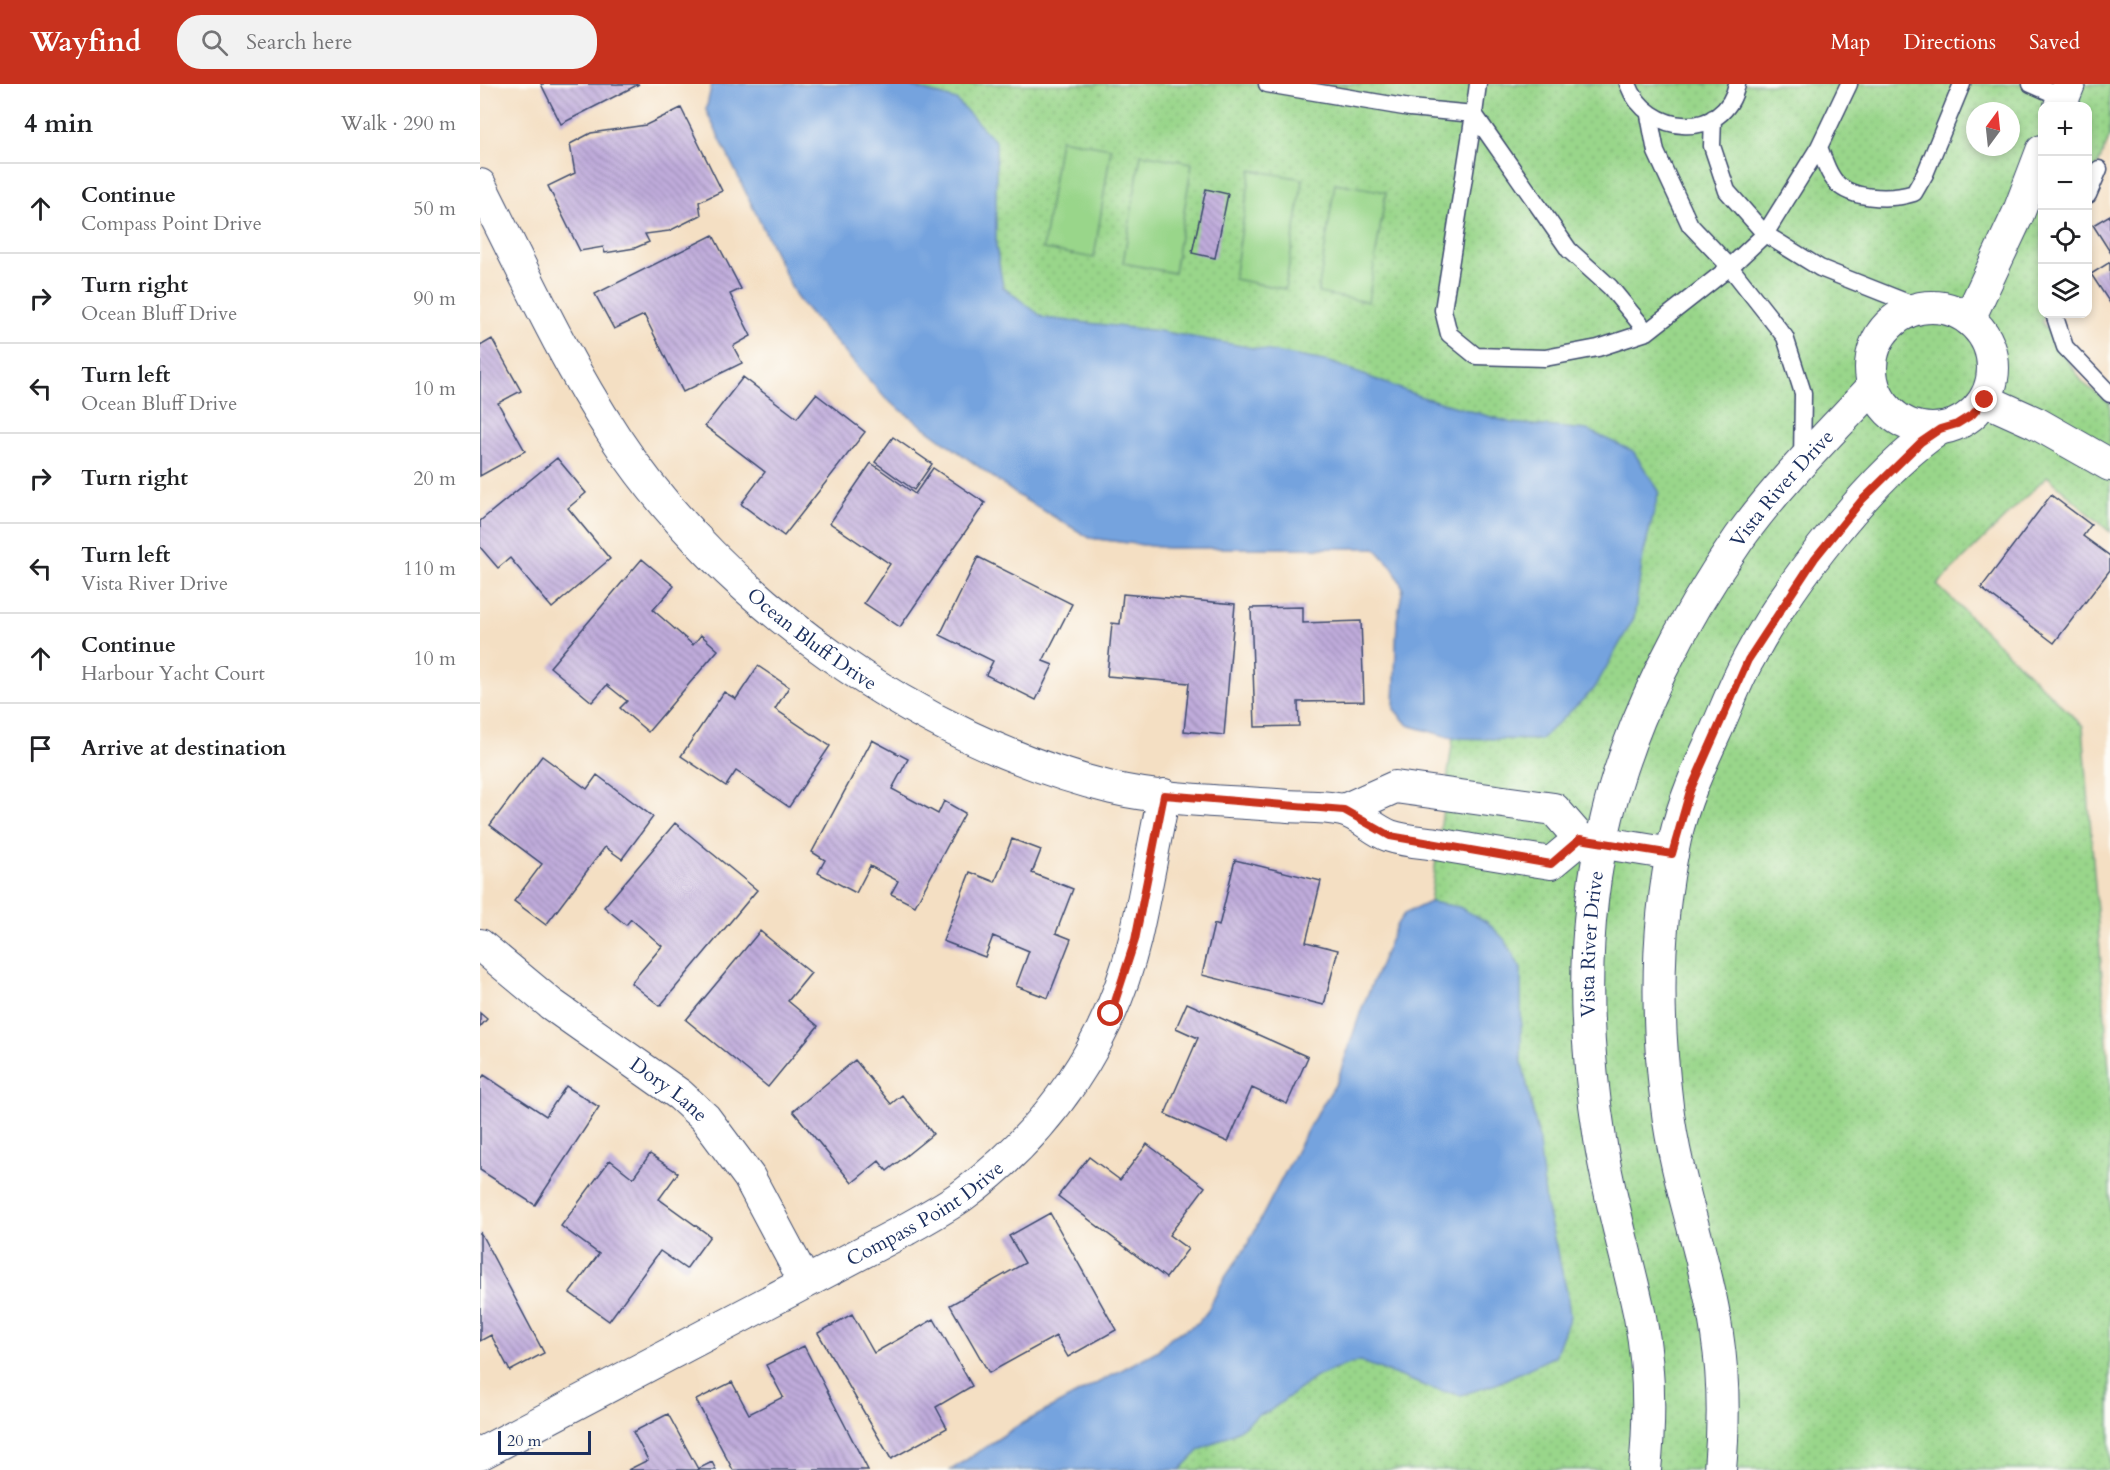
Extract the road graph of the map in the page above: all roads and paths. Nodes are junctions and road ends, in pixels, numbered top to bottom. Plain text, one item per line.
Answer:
1 (1267, 84) edge
2 (1478, 84) edge
3 (1628, 84) edge
4 (1737, 84) edge
5 (1849, 84) edge
6 (1962, 84) edge
7 (2031, 84) edge
8 (2064, 96) edge
9 (1474, 114) junction
10 (1649, 115) junction
11 (1713, 118) junction
12 (1819, 147) junction
13 (2041, 156) edge
14 (2099, 169) dead end
15 (480, 185) edge
16 (2092, 186) edge
17 (1765, 234) junction
18 (1731, 267) junction
19 (1921, 308) junction
20 (2055, 318) edge
21 (1969, 319) junction
22 (1647, 332) junction
23 (1873, 387) junction
24 (2110, 394) edge
25 (1985, 400) junction
26 (1940, 429) junction
27 (1802, 463) junction
28 (2110, 465) edge
29 (1164, 795) junction
30 (1474, 798) junction
31 (1344, 810) junction
32 (1591, 840) junction
33 (1467, 849) junction
34 (1672, 854) junction
35 (480, 945) edge
36 (805, 1282) junction
37 (480, 1454) edge
38 (1645, 1470) edge
39 (1720, 1470) edge

1 - 9 lane
2 - 9 lane
3 - 10 lane
4 - 11 lane
5 - 12 lane
6 - 12 lane
7 - 8 lane
9 - 22 lane
9 - 22 lane
10 - 11 lane
10 - 18 lane
11 - 17 lane
12 - 17 lane
13 - 21 street
14 - 16 lane
15 - 29 street, Ocean Bluff Drive
17 - 18 lane
17 - 19 lane
18 - 22 lane
18 - 27 lane
19 - 21 street
19 - 23 street
20 - 24 lane
21 - 25 street
23 - 26 street
23 - 27 street, Vista River Drive
25 - 26 street
25 - 28 street
26 - 34 street
27 - 32 street, Vista River Drive
29 - 31 street, Ocean Bluff Drive
29 - 36 street, Compass Point Drive
30 - 31 street, Ocean Bluff Drive
30 - 32 street, Ocean Bluff Drive
30 - 33 street
31 - 33 street, Ocean Bluff Drive
32 - 33 street, Ocean Bluff Drive
32 - 34 street
32 - 38 street, Vista River Drive
34 - 39 street
35 - 36 street, Dory Lane
36 - 37 street, Compass Point Drive

